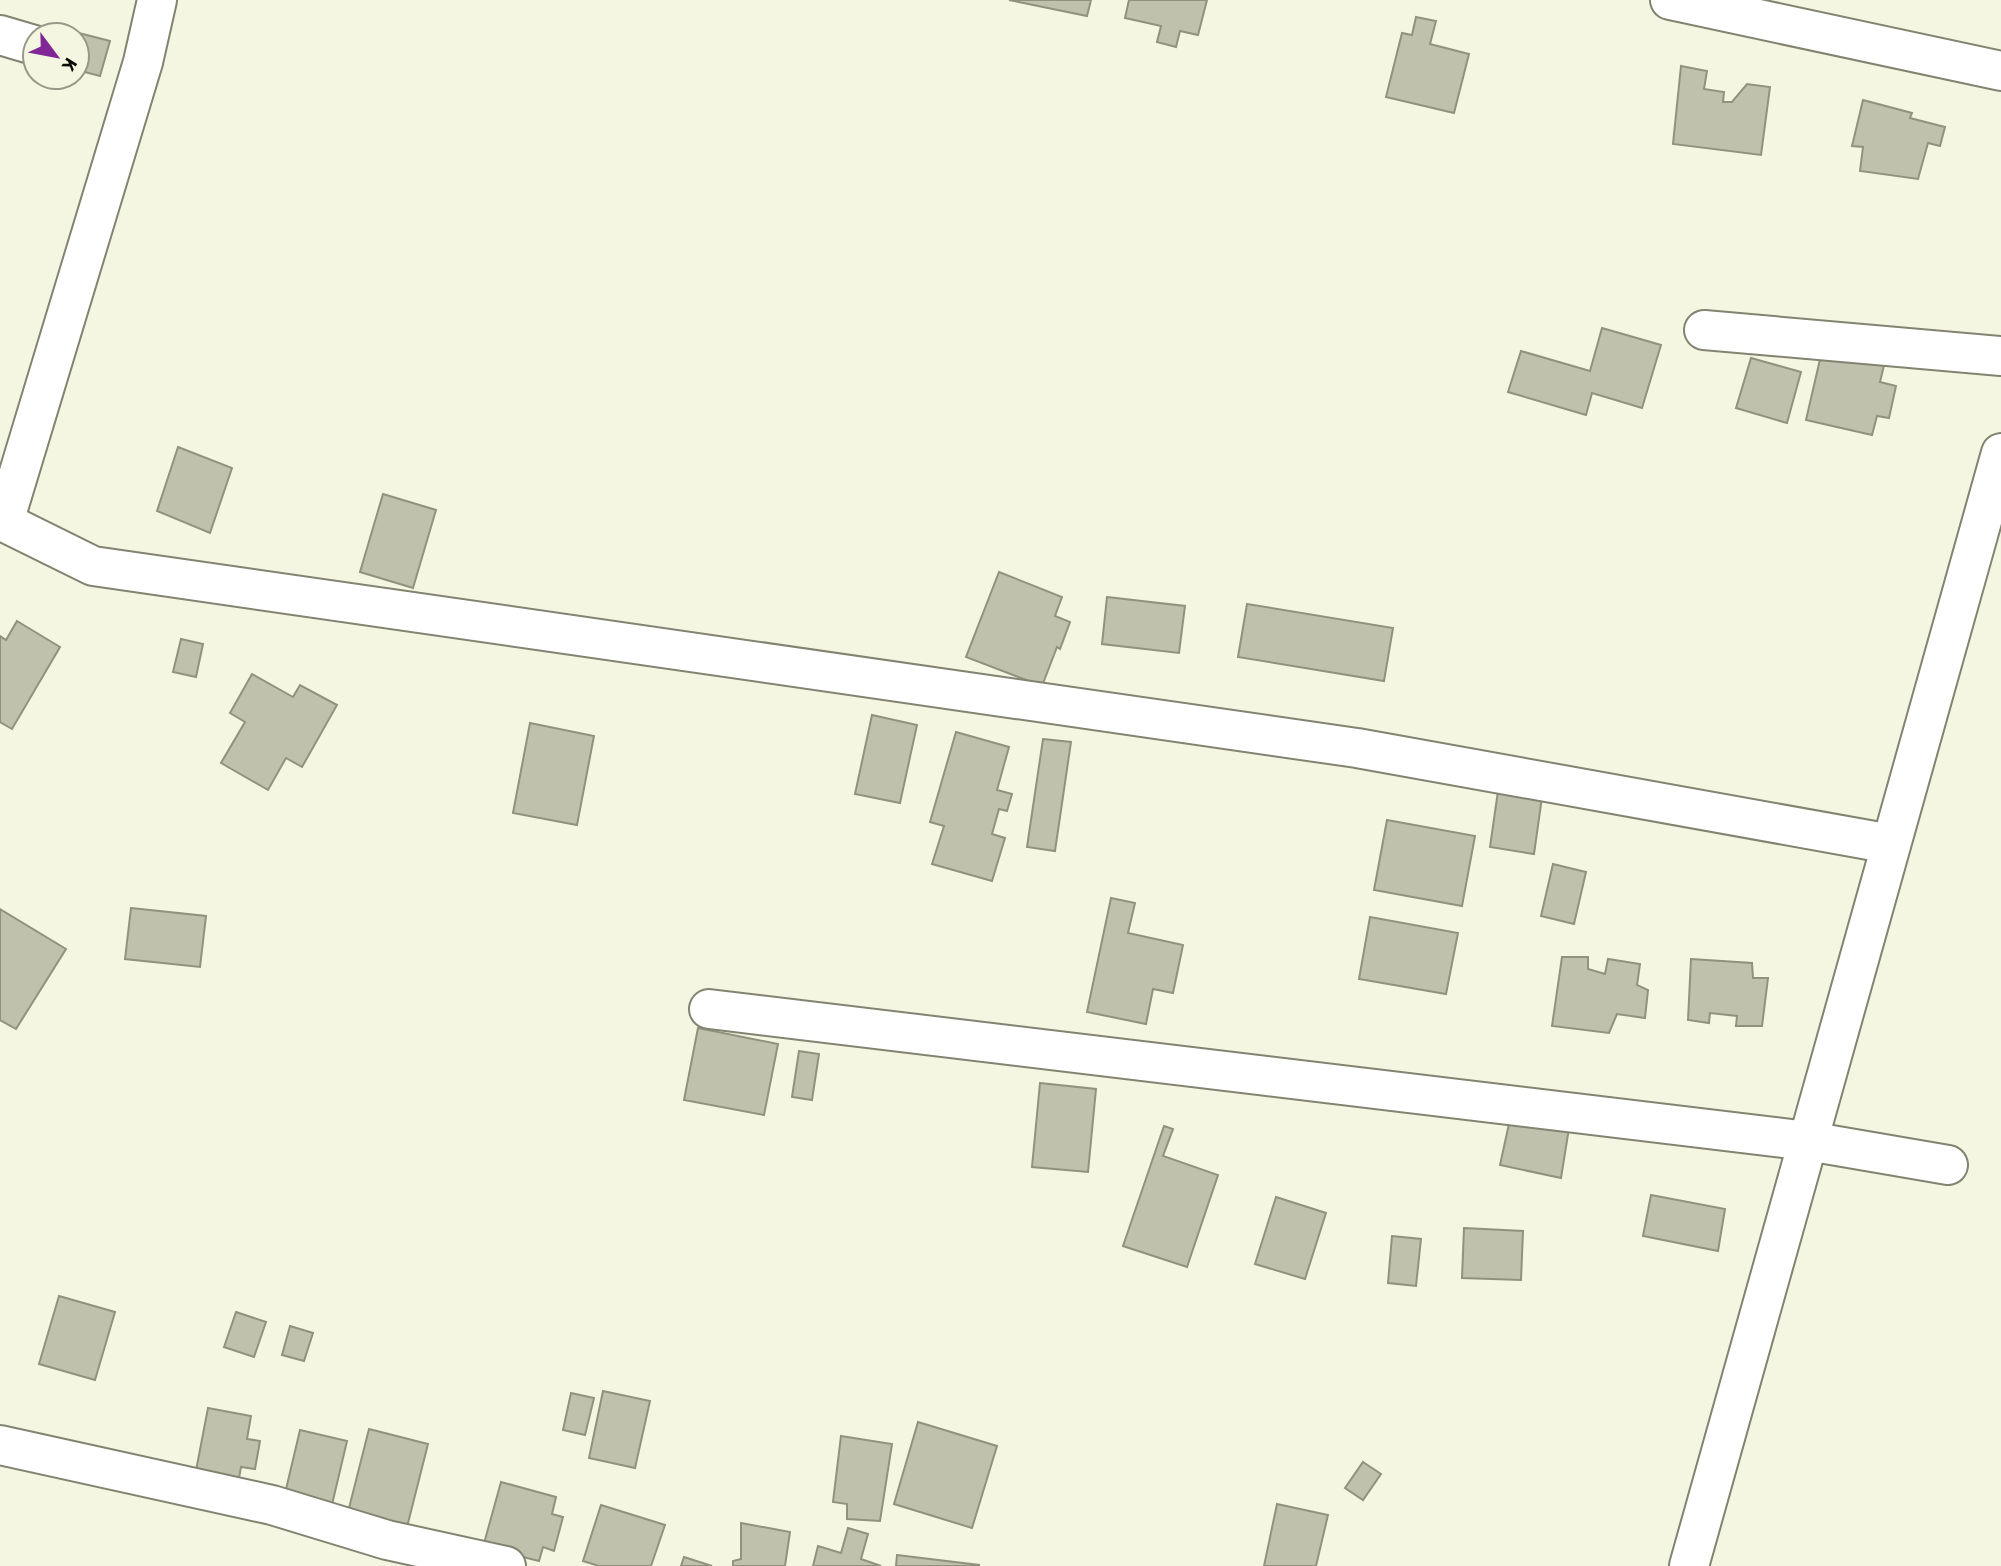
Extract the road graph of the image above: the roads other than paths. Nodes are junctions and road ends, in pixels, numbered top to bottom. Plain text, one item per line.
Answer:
1 (157, 0) edge
2 (1670, 0) edge
3 (0, 35) edge
4 (21, 41) edge
5 (2001, 71) edge
6 (1704, 330) dead end
7 (2001, 356) edge
8 (2001, 453) edge
9 (2, 521) edge
10 (1891, 844) junction
11 (709, 1009) dead end
12 (1808, 1141) junction
13 (1948, 1165) dead end
14 (0, 1445) edge
15 (506, 1566) edge
16 (1689, 1566) edge

1 - 9 street
2 - 5 street
3 - 4 street
6 - 7 street
8 - 10 street
9 - 10 street
10 - 12 street
11 - 12 street
12 - 13 street
12 - 16 street
14 - 15 street

